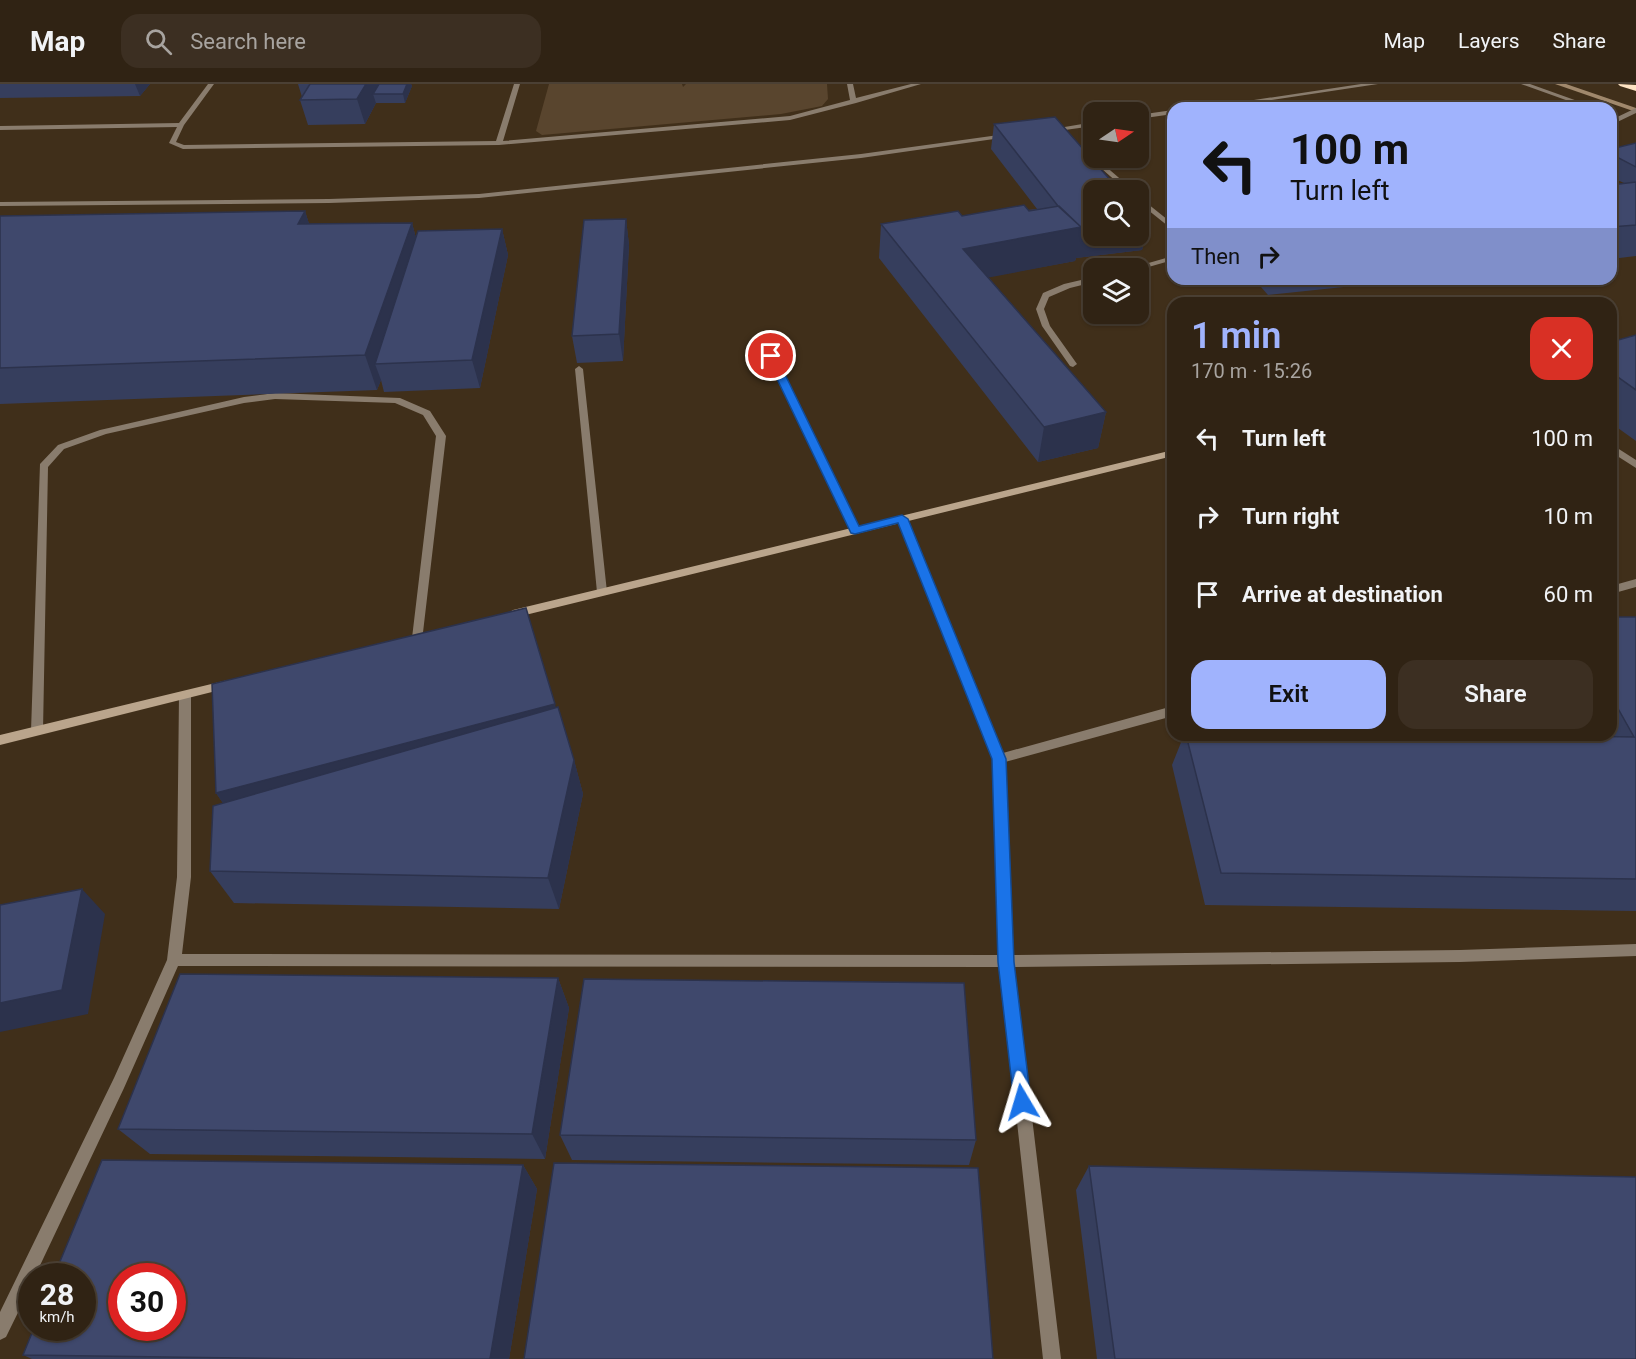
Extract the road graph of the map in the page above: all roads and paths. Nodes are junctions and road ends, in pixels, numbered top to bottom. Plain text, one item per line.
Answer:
1 (211, 84) edge
2 (517, 84) edge
3 (850, 84) edge
4 (918, 84) edge
5 (1375, 84) edge
6 (1524, 84) edge
7 (1623, 84) edge
8 (1636, 88) edge
9 (854, 102) junction
10 (1247, 102) edge
11 (1576, 102) edge
12 (1633, 111) edge
13 (1167, 113) edge
14 (1149, 115) edge
15 (1617, 116) edge
16 (1622, 118) junction
17 (1617, 120) edge
18 (1636, 122) edge
19 (181, 125) junction
20 (1083, 125) edge
21 (0, 128) edge
22 (1035, 132) edge
23 (1012, 135) edge
24 (499, 143) junction
25 (1104, 168) edge
26 (1118, 180) edge
27 (0, 204) edge
28 (1149, 207) edge
29 (1167, 223) edge
30 (1167, 260) edge
31 (1149, 264) edge
32 (1083, 282) edge
33 (771, 356) dead end
34 (1073, 364) dead end
35 (579, 369) dead end
36 (1617, 451) edge
37 (1167, 454) edge
38 (1636, 465) edge
39 (902, 519) junction
40 (855, 530) junction
41 (1636, 583) edge
42 (1617, 588) edge
43 (602, 592) junction
44 (499, 618) edge
45 (418, 637) edge
46 (240, 681) edge
47 (185, 695) junction
48 (1167, 713) edge
49 (37, 732) junction
50 (0, 741) edge
51 (999, 759) junction
52 (1636, 950) edge
53 (174, 960) junction
54 (1006, 962) junction
55 (0, 1331) edge
56 (1052, 1359) edge

1 - 19 street
2 - 24 street
3 - 9 street
4 - 9 street
5 - 10 street
6 - 11 street
7 - 8 highway
9 - 24 street
12 - 16 street
13 - 14 street
15 - 16 street
16 - 17 street
16 - 18 street
19 - 21 street
19 - 24 street
20 - 22 street
23 - 27 street
25 - 26 street
28 - 29 street
30 - 31 street
32 - 34 street
33 - 40 street
35 - 43 street
36 - 38 street
37 - 39 street
39 - 40 street
39 - 51 street
40 - 43 street
41 - 42 street
43 - 44 street
45 - 49 street
46 - 47 street
47 - 49 street
47 - 53 street
48 - 51 street
49 - 50 street
51 - 54 street
52 - 54 street
53 - 54 street
53 - 55 street
54 - 56 street

